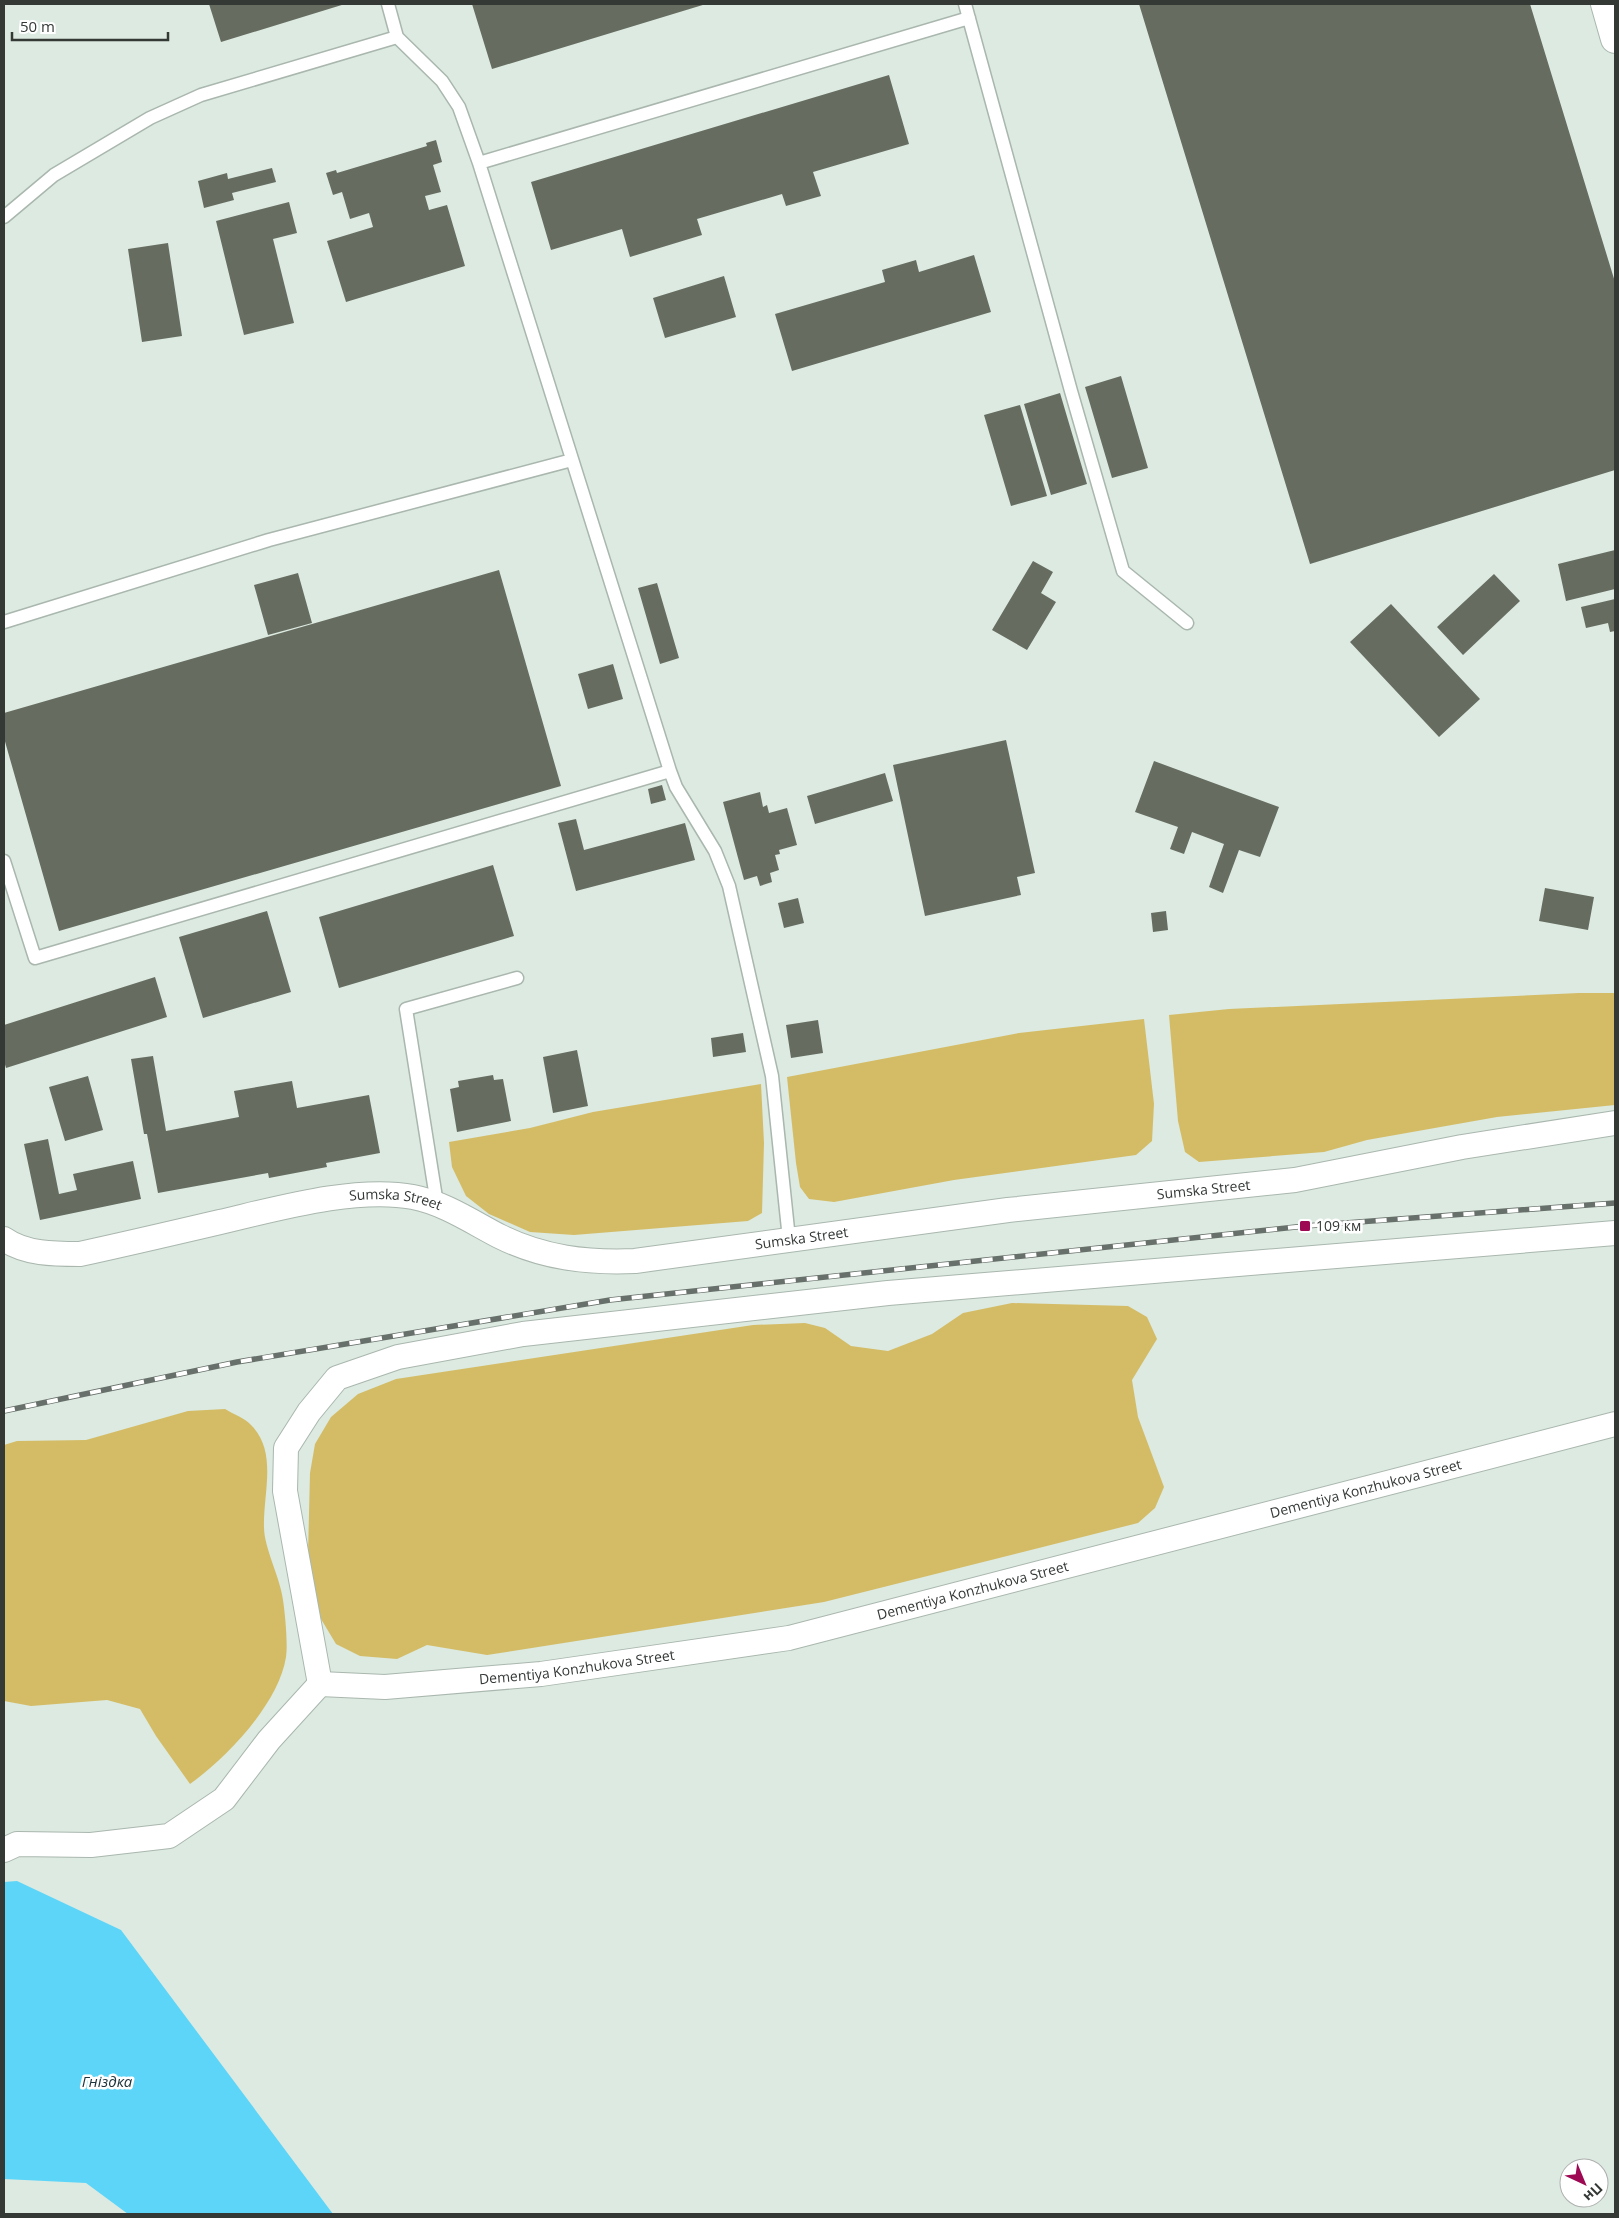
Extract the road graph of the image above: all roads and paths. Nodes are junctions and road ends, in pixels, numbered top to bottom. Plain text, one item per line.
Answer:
1 (388, 4) edge
2 (965, 4) edge
3 (1605, 4) edge
4 (969, 18) junction
5 (397, 37) junction
6 (1615, 39) edge
7 (479, 163) junction
8 (4, 217) edge
9 (572, 460) junction
10 (4, 622) edge
11 (1187, 623) dead end
12 (670, 771) junction
13 (4, 861) edge
14 (516, 978) dead end
15 (1615, 1123) edge
16 (438, 1204) junction
17 (1615, 1233) edge
18 (4, 1239) edge
19 (789, 1239) junction
20 (1615, 1424) edge
21 (320, 1684) junction
22 (4, 1850) edge

1 - 5 lane
2 - 4 lane
3 - 6 main road
4 - 7 lane
4 - 11 lane
5 - 7 lane
5 - 8 lane
7 - 9 lane
9 - 10 lane
9 - 12 lane
12 - 13 lane
12 - 19 lane
14 - 16 lane
15 - 19 street, Sumska Street
16 - 18 street, Sumska Street
16 - 19 street, Sumska Street
17 - 21 street
20 - 21 street, Dementiya Konzhukova Street
21 - 22 street

